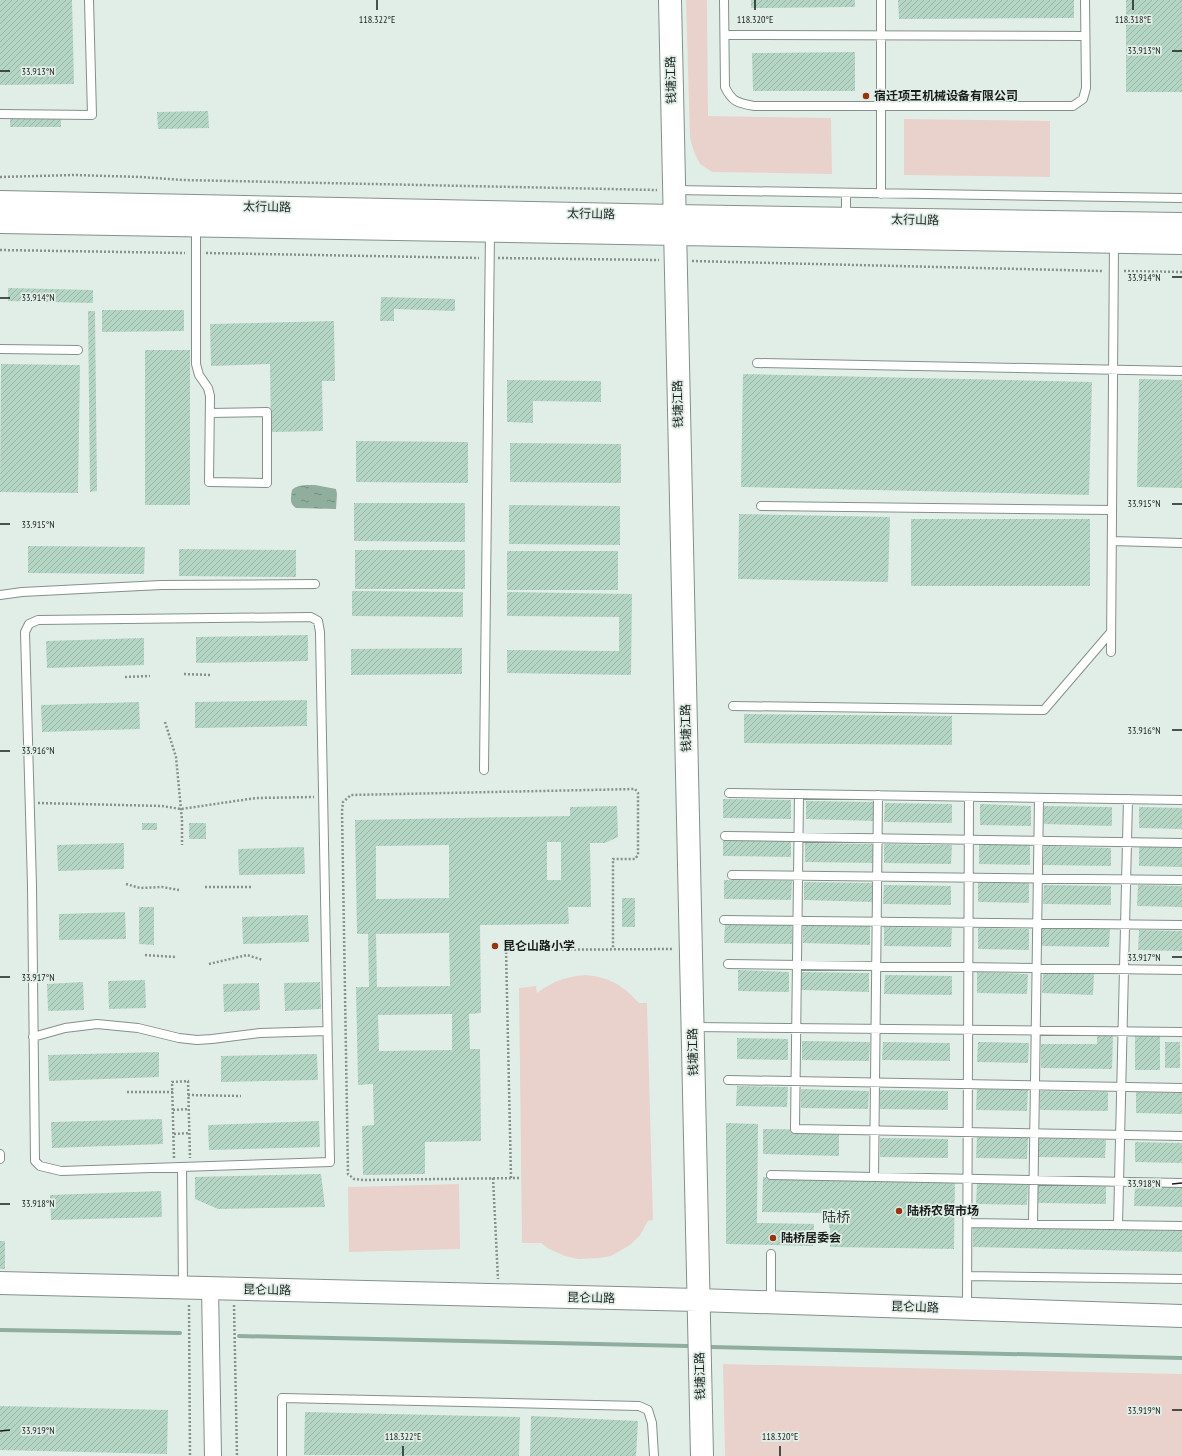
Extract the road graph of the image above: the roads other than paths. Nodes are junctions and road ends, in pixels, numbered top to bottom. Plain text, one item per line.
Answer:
1 (89, 0) edge
2 (670, 0) edge
3 (724, 0) edge
4 (882, 0) edge
5 (1085, 0) edge
6 (725, 35) junction
7 (882, 36) junction
8 (1086, 36) junction
9 (881, 106) junction
10 (0, 114) edge
11 (674, 190) junction
12 (846, 193) junction
13 (881, 194) junction
14 (1182, 198) edge
15 (0, 202) edge
16 (196, 216) junction
17 (846, 218) junction
18 (490, 221) junction
19 (0, 222) edge
20 (1182, 224) edge
21 (674, 225) junction
22 (1114, 232) junction
23 (1182, 243) edge
24 (0, 349) edge
25 (78, 350) dead end
26 (757, 363) dead end
27 (1113, 370) junction
28 (1182, 371) edge
29 (210, 413) junction
30 (761, 506) dead end
31 (1112, 510) junction
32 (1112, 541) junction
33 (1182, 543) edge
34 (315, 584) dead end
35 (0, 595) edge
36 (1111, 632) junction
37 (1111, 652) dead end
38 (733, 706) dead end
39 (484, 770) dead end
40 (729, 793) dead end
41 (799, 794) junction
42 (878, 795) junction
43 (969, 797) junction
44 (1039, 798) junction
45 (1128, 799) junction
46 (1182, 800) edge
47 (726, 836) dead end
48 (799, 837) junction
49 (878, 838) junction
50 (969, 840) junction
51 (1038, 841) junction
52 (1127, 842) junction
53 (1182, 843) edge
54 (732, 875) dead end
55 (798, 876) junction
56 (877, 877) junction
57 (969, 878) junction
58 (1038, 878) junction
59 (1126, 879) junction
60 (1182, 880) edge
61 (724, 920) dead end
62 (797, 920) junction
63 (877, 921) junction
64 (969, 922) junction
65 (1037, 923) junction
66 (1125, 924) junction
67 (1182, 925) edge
68 (728, 964) dead end
69 (797, 965) junction
70 (876, 966) junction
71 (969, 967) junction
72 (1037, 968) junction
73 (1124, 969) junction
74 (1182, 970) edge
75 (692, 1027) junction
76 (796, 1028) junction
77 (876, 1028) junction
78 (968, 1029) junction
79 (1036, 1030) junction
80 (327, 1031) junction
81 (1122, 1031) junction
82 (1182, 1032) edge
83 (33, 1037) junction
84 (728, 1080) dead end
85 (796, 1081) junction
86 (875, 1083) junction
87 (968, 1084) junction
88 (1035, 1085) junction
89 (1121, 1087) junction
90 (1182, 1088) edge
91 (875, 1130) junction
92 (968, 1132) junction
93 (1034, 1133) junction
94 (1120, 1135) junction
95 (1182, 1136) edge
96 (0, 1154) edge
97 (0, 1159) edge
98 (182, 1167) junction
99 (771, 1175) dead end
100 (874, 1177) junction
101 (968, 1179) junction
102 (1034, 1180) junction
103 (1119, 1181) junction
104 (1182, 1183) edge
105 (968, 1223) junction
106 (1033, 1224) junction
107 (1118, 1225) junction
108 (1182, 1226) edge
109 (771, 1254) dead end
110 (967, 1276) junction
111 (1182, 1279) edge
112 (0, 1283) edge
113 (194, 1288) junction
114 (698, 1300) junction
115 (771, 1302) junction
116 (967, 1309) junction
117 (1182, 1316) edge
118 (213, 1456) edge
119 (282, 1456) edge
120 (654, 1456) edge
121 (702, 1456) edge

1 - 10 lane
2 - 11 street, 钱塘江路
3 - 6 lane
4 - 7 lane
5 - 8 lane
6 - 7 lane
6 - 9 lane
7 - 8 lane
7 - 9 lane
8 - 9 lane
9 - 13 lane
11 - 12 lane
11 - 21 street, 钱塘江路
12 - 13 lane
12 - 17 lane
13 - 14 lane
15 - 16 street, 太行山路
16 - 18 street, 太行山路
16 - 19 street, 太行山路
16 - 29 lane
17 - 21 street, 太行山路
17 - 22 street, 太行山路
18 - 21 street, 太行山路
18 - 39 lane
20 - 22 street, 太行山路
21 - 22 street, 太行山路
21 - 75 street, 钱塘江路
22 - 23 street, 太行山路
22 - 27 lane
24 - 25 lane
26 - 27 lane
27 - 28 lane
27 - 31 lane
29 - 29 lane
30 - 31 lane
31 - 32 lane
32 - 33 lane
32 - 36 lane
34 - 35 lane
36 - 37 lane
36 - 38 lane
40 - 41 lane
41 - 42 lane
41 - 48 lane
42 - 43 lane
42 - 49 lane
43 - 44 lane
43 - 50 lane
44 - 45 lane
44 - 51 lane
45 - 46 lane
45 - 52 lane
47 - 48 lane
48 - 49 lane
48 - 55 lane
49 - 50 lane
49 - 56 lane
50 - 51 lane
50 - 57 lane
51 - 52 lane
51 - 58 lane
52 - 53 lane
52 - 59 lane
54 - 55 lane
55 - 56 lane
55 - 62 lane
56 - 57 lane
56 - 63 lane
57 - 58 lane
57 - 64 lane
58 - 59 lane
58 - 65 lane
59 - 60 lane
59 - 66 lane
61 - 62 lane
62 - 63 lane
62 - 69 lane
63 - 64 lane
63 - 70 lane
64 - 65 lane
64 - 71 lane
65 - 66 lane
65 - 72 lane
66 - 67 lane
66 - 73 lane
68 - 69 lane
69 - 70 lane
69 - 76 lane
70 - 71 lane
70 - 77 lane
71 - 72 lane
71 - 78 lane
72 - 73 lane
72 - 79 lane
73 - 74 lane
73 - 81 lane
75 - 76 lane
75 - 114 street, 钱塘江路
76 - 77 lane
76 - 85 lane
77 - 78 lane
77 - 86 lane
78 - 79 lane
78 - 87 lane
79 - 81 lane
79 - 88 lane
80 - 83 lane
80 - 83 lane
80 - 98 lane
81 - 82 lane
81 - 89 lane
83 - 98 lane
84 - 85 lane
85 - 86 lane
85 - 91 lane
86 - 87 lane
86 - 91 lane
87 - 88 lane
87 - 92 lane
88 - 89 lane
88 - 93 lane
89 - 90 lane
89 - 94 lane
91 - 92 lane
91 - 100 lane
92 - 93 lane
92 - 101 lane
93 - 94 lane
93 - 102 lane
94 - 95 lane
94 - 103 lane
96 - 97 lane
98 - 113 lane
99 - 100 lane
100 - 101 lane
101 - 102 lane
101 - 105 lane
102 - 103 lane
102 - 106 lane
103 - 104 lane
103 - 107 lane
105 - 106 lane
105 - 110 lane
106 - 107 lane
107 - 108 lane
109 - 115 lane
110 - 111 lane
110 - 116 lane
112 - 113 street, 昆仑山路
113 - 114 street, 昆仑山路
113 - 118 street
114 - 115 street, 昆仑山路
114 - 121 street, 钱塘江路
115 - 116 street, 昆仑山路
116 - 117 street, 昆仑山路
119 - 120 lane

